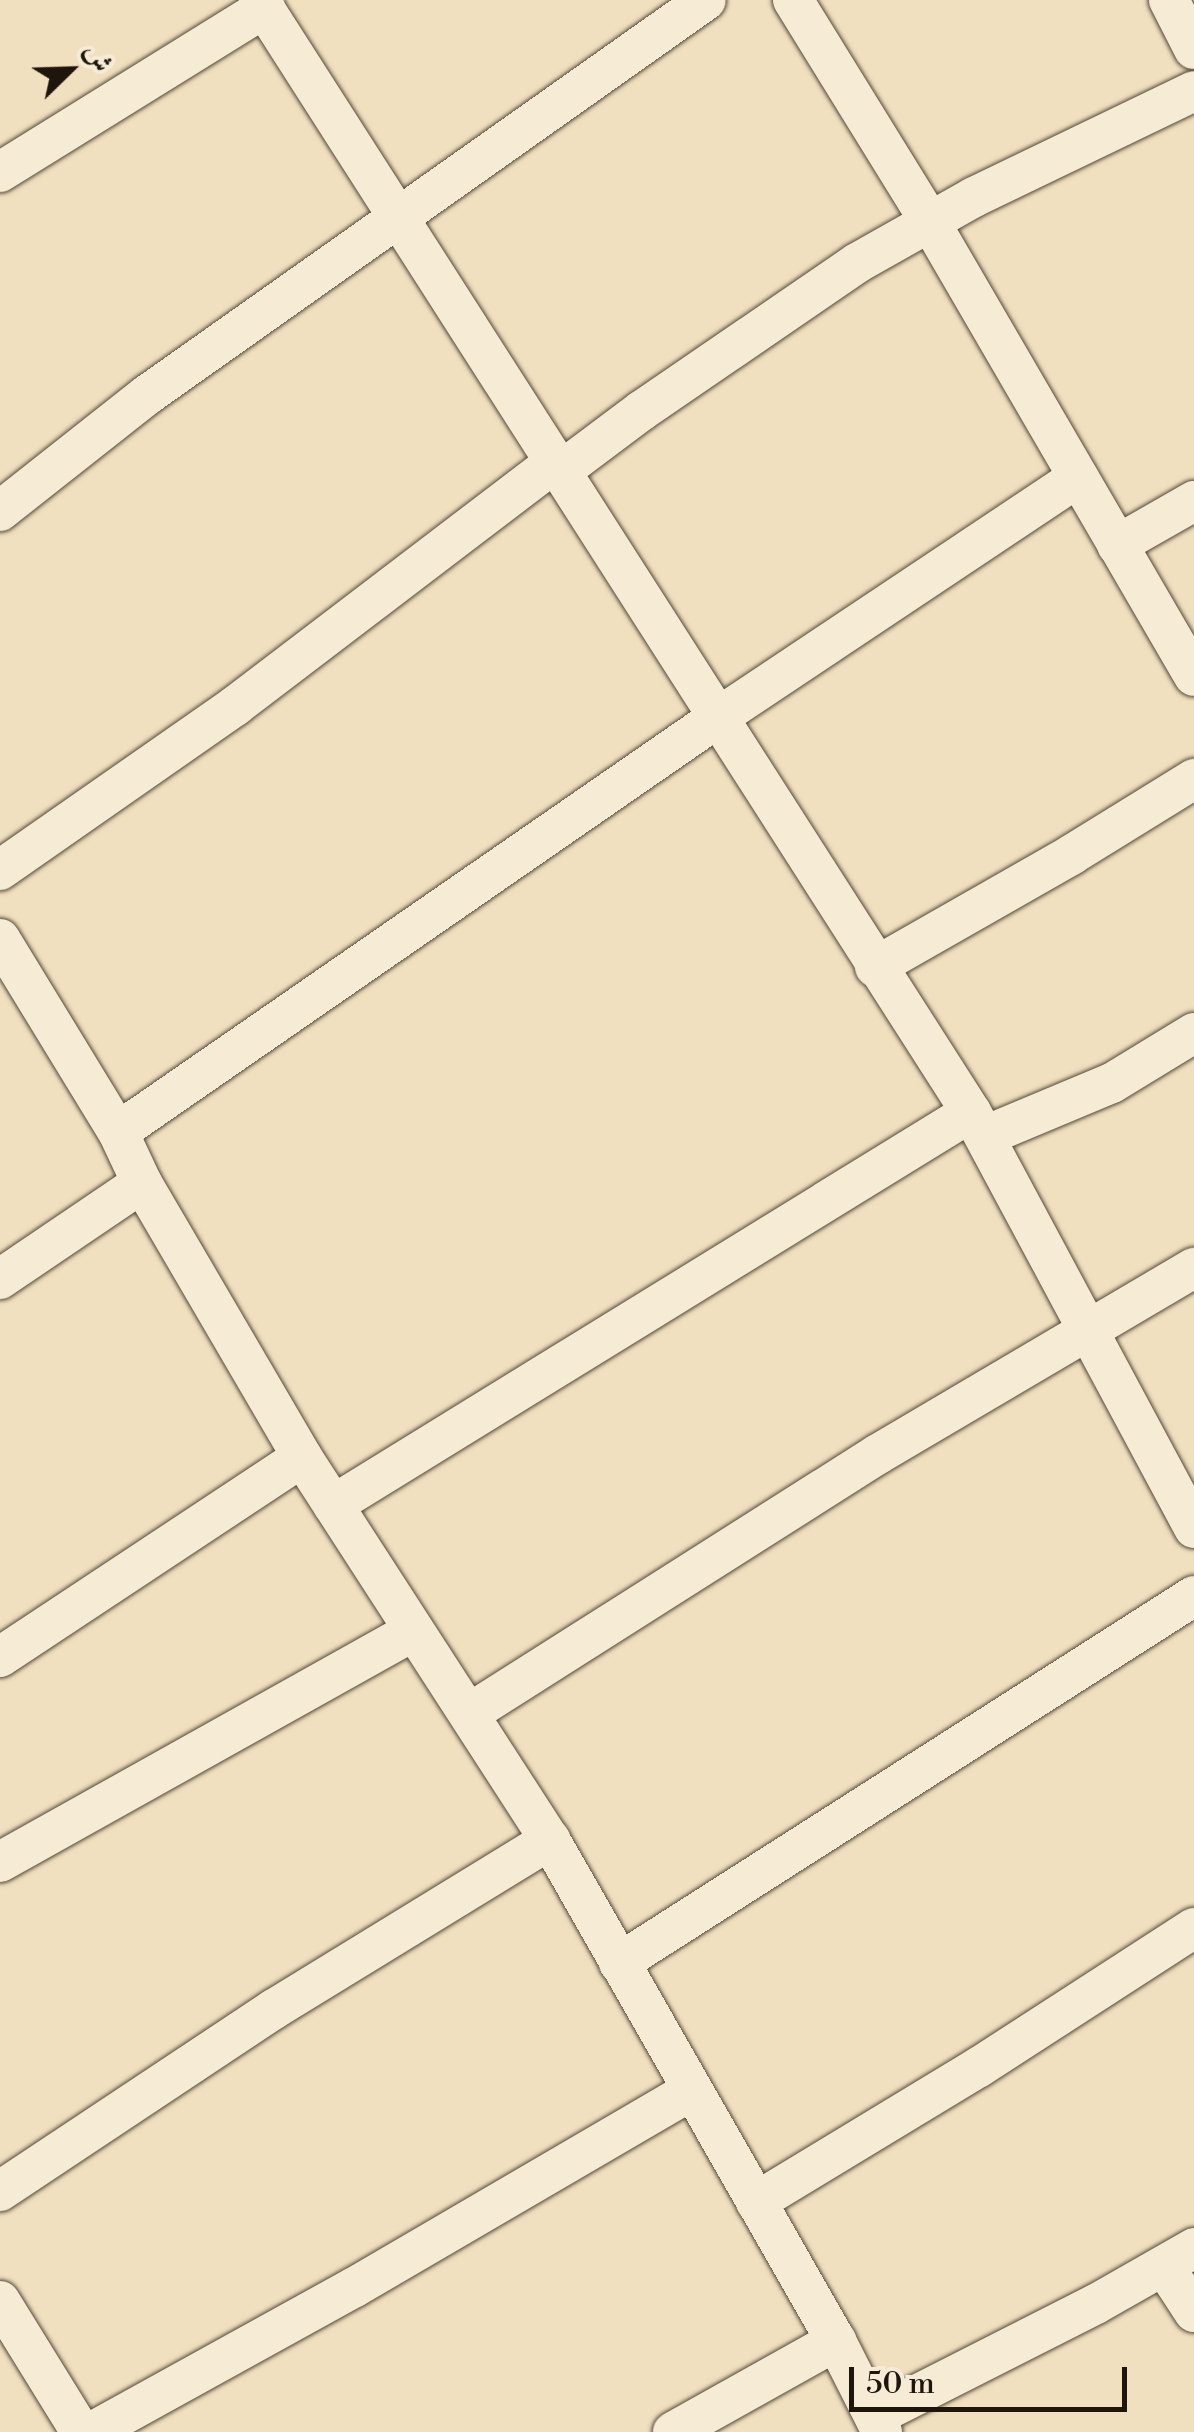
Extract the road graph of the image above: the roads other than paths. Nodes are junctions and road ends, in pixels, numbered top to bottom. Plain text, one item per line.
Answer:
1 (706, 0) edge
2 (793, 0) edge
3 (1170, 0) edge
4 (262, 4) edge
5 (1194, 49) edge
6 (1194, 91) edge
7 (0, 172) edge
8 (398, 215) junction
9 (930, 222) junction
10 (558, 466) junction
11 (1078, 477) junction
12 (1194, 501) edge
13 (0, 510) edge
14 (1117, 546) junction
15 (1194, 676) edge
16 (718, 718) junction
17 (1194, 779) edge
18 (0, 870) edge
19 (0, 939) edge
20 (875, 967) junction
21 (1194, 1033) edge
22 (978, 1124) junction
23 (118, 1132) junction
24 (142, 1183) junction
25 (1194, 1268) edge
26 (0, 1279) edge
27 (1086, 1333) junction
28 (302, 1457) junction
29 (333, 1505) junction
30 (1194, 1528) edge
31 (1194, 1596) edge
32 (413, 1631) junction
33 (0, 1657) edge
34 (470, 1713) junction
35 (550, 1840) junction
36 (0, 1862) edge
37 (1194, 1928) edge
38 (619, 1963) junction
39 (691, 2091) junction
40 (0, 2191) edge
41 (756, 2202) junction
42 (1179, 2257) edge
43 (0, 2301) edge
44 (1194, 2312) edge
45 (11, 2341) edge
46 (836, 2341) junction
47 (878, 2424) edge
48 (80, 2432) edge
49 (92, 2432) edge
50 (673, 2432) edge

1 - 8 street
2 - 9 street
3 - 5 street
4 - 7 street
4 - 8 street
6 - 9 street
8 - 10 street
8 - 13 street
9 - 10 street
9 - 11 street
10 - 16 street
10 - 18 street
11 - 14 street
11 - 16 street
12 - 14 street
14 - 15 street
16 - 20 street
16 - 23 street
17 - 20 street
19 - 23 street
20 - 22 street
21 - 22 street
22 - 27 street
22 - 29 street
23 - 24 street
24 - 26 street
24 - 28 street
25 - 27 street
27 - 30 street
27 - 34 street
28 - 29 street
28 - 33 street
29 - 32 street
31 - 38 street
32 - 34 street
32 - 36 street
34 - 35 street
35 - 38 street
35 - 40 street
37 - 41 street
38 - 39 street
39 - 41 street
39 - 49 street
41 - 46 street
42 - 44 street
42 - 47 street
43 - 45 street
45 - 48 street
46 - 47 street
46 - 50 street

